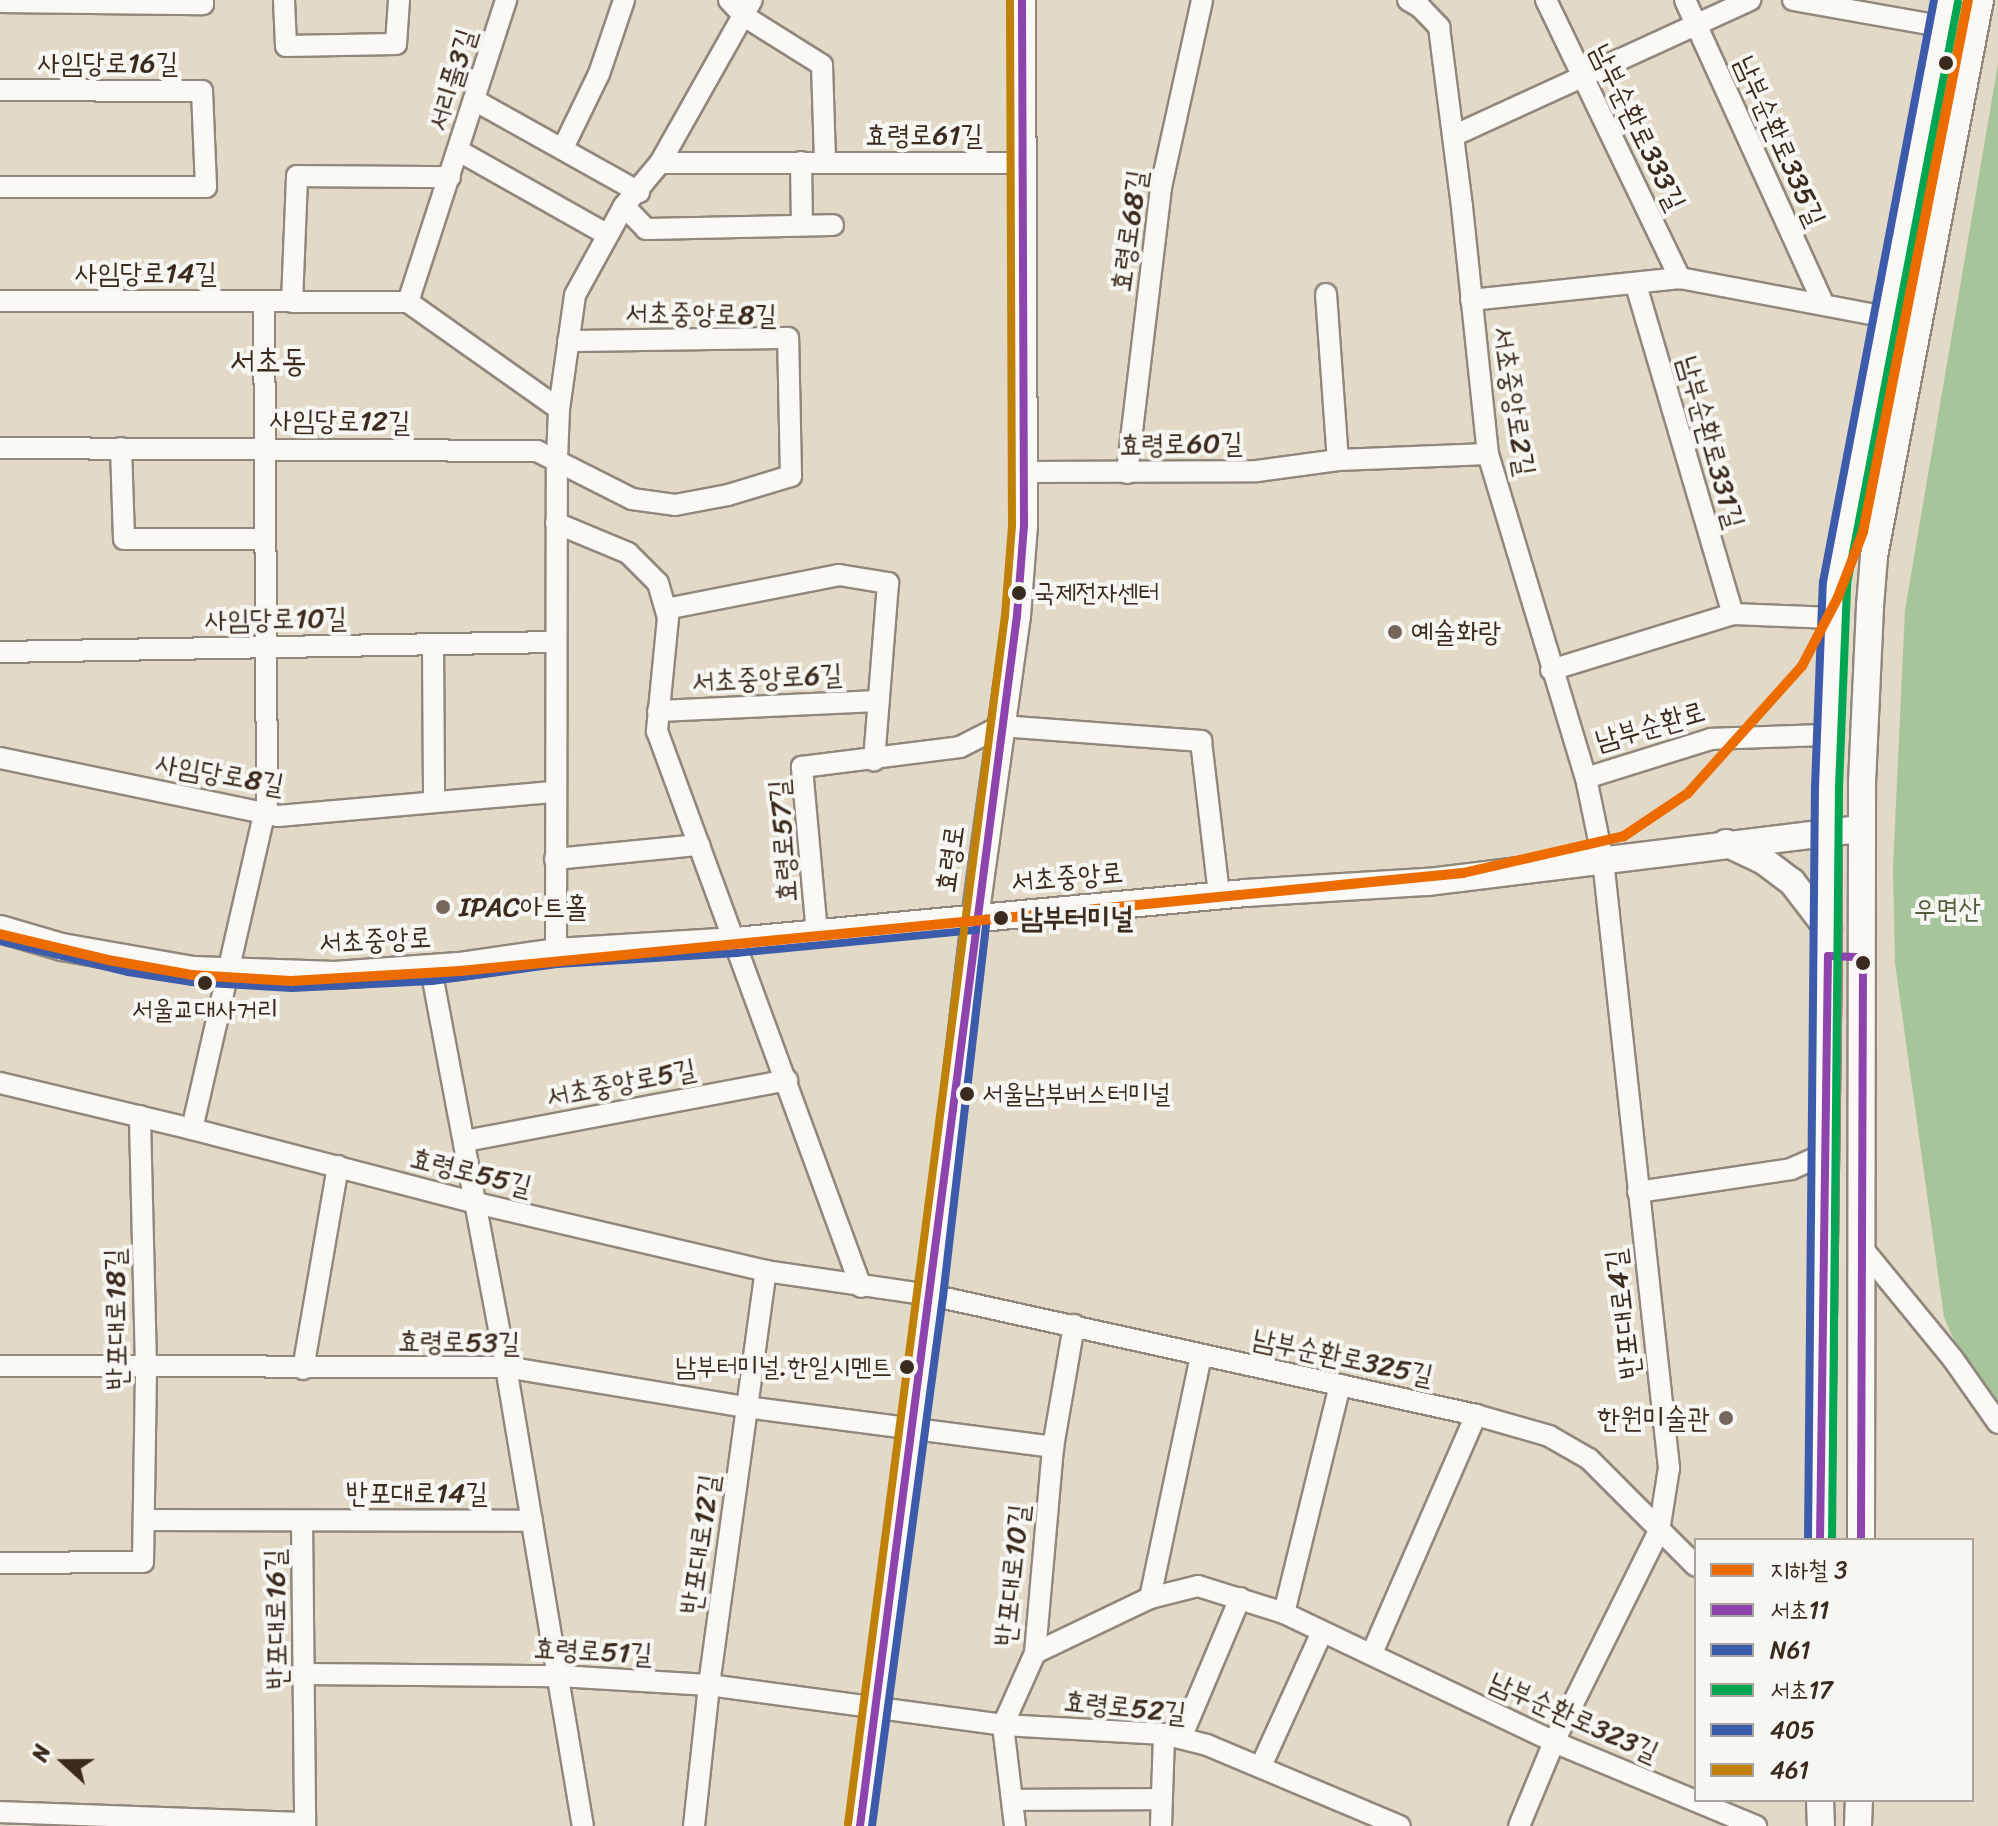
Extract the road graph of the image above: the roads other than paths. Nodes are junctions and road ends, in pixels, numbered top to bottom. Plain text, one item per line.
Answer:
1 (203, 0) edge
2 (284, 0) edge
3 (399, 0) edge
4 (506, 0) edge
5 (624, 0) edge
6 (729, 0) edge
7 (1022, 0) edge
8 (1202, 0) edge
9 (1408, 0) edge
10 (1546, 0) edge
11 (1685, 0) edge
12 (1750, 0) edge
13 (1793, 0) edge
14 (1980, 0) edge
15 (0, 2) edge
16 (748, 8) edge
17 (1944, 13) edge
18 (1696, 23) junction
19 (1584, 78) junction
20 (0, 90) edge
21 (476, 101) junction
22 (1453, 136) junction
23 (563, 148) junction
24 (459, 151) junction
25 (801, 162) junction
26 (825, 162) junction
27 (660, 163) junction
28 (1022, 163) junction
29 (450, 177) junction
30 (0, 187) edge
31 (631, 199) junction
32 (802, 225) junction
33 (833, 225) dead end
34 (608, 235) junction
35 (1680, 278) junction
36 (1636, 285) junction
37 (1326, 294) dead end
38 (1471, 300) junction
39 (0, 301) edge
40 (264, 302) junction
41 (292, 302) junction
42 (408, 302) junction
43 (1824, 305) junction
44 (1886, 317) junction
45 (568, 341) junction
46 (559, 409) junction
47 (0, 448) edge
48 (121, 448) junction
49 (264, 449) junction
50 (1488, 454) junction
51 (557, 459) junction
52 (1338, 460) junction
53 (1023, 472) junction
54 (1127, 473) junction
55 (556, 523) junction
56 (265, 539) junction
57 (666, 609) junction
58 (1733, 614) junction
59 (1833, 618) junction
60 (554, 642) junction
61 (433, 645) junction
62 (266, 647) junction
63 (0, 652) edge
64 (1551, 670) junction
65 (879, 701) junction
66 (658, 711) junction
67 (1001, 726) junction
68 (1828, 735) junction
69 (0, 758) edge
70 (874, 760) junction
71 (1586, 778) junction
72 (555, 792) junction
73 (434, 802) junction
74 (266, 815) junction
75 (1862, 829) junction
76 (1826, 831) junction
77 (1726, 843) junction
78 (699, 845) junction
79 (555, 859) junction
80 (1603, 860) junction
81 (1219, 895) junction
82 (975, 918) junction
83 (0, 929) edge
84 (1828, 929) junction
85 (817, 933) junction
86 (736, 941) junction
87 (556, 952) junction
88 (1828, 956) junction
89 (1863, 957) junction
90 (431, 969) junction
91 (228, 973) junction
92 (787, 1080) junction
93 (0, 1083) edge
94 (140, 1116) junction
95 (192, 1129) junction
96 (465, 1141) junction
97 (1824, 1154) junction
98 (338, 1166) junction
99 (1638, 1192) junction
100 (472, 1202) junction
101 (1863, 1249) junction
102 (766, 1271) junction
103 (861, 1287) junction
104 (931, 1295) junction
105 (1074, 1325) junction
106 (1201, 1355) junction
107 (0, 1366) edge
108 (146, 1366) junction
109 (506, 1367) junction
110 (303, 1369) junction
111 (1340, 1385) junction
112 (746, 1407) junction
113 (1476, 1415) junction
114 (1998, 1423) edge
115 (913, 1429) junction
116 (1053, 1447) junction
117 (144, 1520) junction
118 (532, 1521) junction
119 (302, 1522) junction
120 (1659, 1531) junction
121 (1820, 1538) edge
122 (1861, 1538) edge
123 (0, 1563) edge
124 (1694, 1564) edge
125 (1150, 1598) junction
126 (1240, 1598) junction
127 (1284, 1613) junction
128 (1322, 1632) junction
129 (1035, 1653) junction
130 (1372, 1653) junction
131 (305, 1674) junction
132 (559, 1676) junction
133 (709, 1685) junction
134 (876, 1708) junction
135 (1003, 1725) junction
136 (1172, 1736) junction
137 (1554, 1742) junction
138 (1261, 1766) junction
139 (1161, 1799) junction
140 (1012, 1800) junction
141 (1694, 1800) edge
142 (1698, 1802) edge
143 (1820, 1802) edge
144 (1859, 1802) edge
145 (0, 1812) edge
146 (305, 1825) edge
147 (583, 1826) edge
148 (694, 1826) edge
149 (860, 1826) edge
150 (1015, 1826) edge
151 (1161, 1826) edge
152 (1400, 1826) edge
153 (1519, 1826) edge
154 (1756, 1826) edge
155 (1821, 1826) edge
156 (1858, 1826) edge

1 - 15 street
2 - 3 street
4 - 21 street, 서리풀3길
5 - 23 street
6 - 16 street
7 - 28 main road, 효령로
8 - 54 street, 효령로68길
9 - 22 street, 서초중앙로2길
10 - 19 street, 남부순환로333길
11 - 18 street, 남부순환로335길
12 - 18 street
13 - 17 street
14 - 75 main road
16 - 26 street, 효령로61길
16 - 27 street
17 - 44 main road
18 - 19 street
18 - 43 street, 남부순환로335길
19 - 22 street
19 - 35 street, 남부순환로333길
20 - 30 street, 사임당로16길
21 - 23 street
21 - 24 street, 서리풀3길
22 - 38 street, 서초중앙로2길
23 - 31 street
24 - 29 street, 서리풀3길
24 - 34 street
25 - 26 street, 효령로61길
25 - 27 street, 효령로61길
25 - 32 street
26 - 28 street, 효령로61길
27 - 31 street
28 - 53 main road, 효령로
29 - 41 street, 서리풀3길
29 - 42 street, 서리풀3길
31 - 32 street
31 - 34 street
32 - 33 street
34 - 45 street
35 - 36 street
35 - 43 street
36 - 38 street
36 - 58 street, 남부순환로331길
37 - 52 street
38 - 50 street, 서초중앙로2길
39 - 40 street, 사임당로14길
40 - 41 street, 사임당로14길
40 - 49 street
41 - 42 street, 사임당로14길
42 - 46 street
43 - 44 street
44 - 59 main road
45 - 46 street
45 - 51 street, 서초중앙로8길
46 - 51 street
47 - 48 street, 사임당로12길
48 - 49 street, 사임당로12길
48 - 56 street
49 - 51 street, 사임당로12길
49 - 56 street
50 - 52 street, 효령로60길
50 - 64 street, 서초중앙로2길
51 - 55 street
52 - 54 street, 효령로60길
53 - 54 street, 효령로60길
53 - 67 main road, 효령로
55 - 57 street, 서초중앙로6길
55 - 60 street
56 - 62 street
57 - 65 street
57 - 66 street, 서초중앙로6길
58 - 59 street
58 - 64 street
59 - 68 main road
60 - 61 street, 사임당로10길
60 - 72 street
61 - 62 street, 사임당로10길
61 - 73 street
62 - 63 street, 사임당로10길
62 - 74 street
64 - 71 street, 서초중앙로2길
65 - 66 street, 서초중앙로6길
65 - 70 street
66 - 78 street, 서초중앙로6길
67 - 70 street, 효령로57길
67 - 81 street
67 - 82 main road, 효령로
68 - 71 street, 남부순환로
68 - 76 main road
69 - 74 street, 사임당로8길
70 - 85 street, 효령로57길
71 - 80 street, 서초중앙로2길
72 - 73 street, 사임당로8길
72 - 79 street
73 - 74 street, 사임당로8길
74 - 91 street
75 - 76 main road, 서초중앙로
75 - 89 main road
76 - 77 main road, 서초중앙로
76 - 84 main road
77 - 80 main road, 서초중앙로
77 - 84 main road
78 - 79 street
78 - 86 street, 서초중앙로6길
79 - 87 street
80 - 81 main road, 서초중앙로
80 - 99 street, 반포대로4길
81 - 82 main road, 서초중앙로
82 - 85 main road, 서초중앙로
82 - 104 main road, 효령로
83 - 91 main road, 서초중앙로
84 - 88 main road
85 - 86 main road, 서초중앙로
86 - 87 main road, 서초중앙로
86 - 92 street
87 - 90 main road, 서초중앙로
88 - 89 main road
88 - 97 main road
89 - 101 main road
90 - 91 main road, 서초중앙로
90 - 96 street, 반포대로14길
91 - 95 street
92 - 96 street, 서초중앙로5길
92 - 103 street
93 - 94 street, 효령로55길
94 - 95 street, 효령로55길
94 - 108 street, 반포대로18길
95 - 98 street, 효령로55길
96 - 100 street, 반포대로14길
97 - 99 street
97 - 121 main road
98 - 100 street, 효령로55길
98 - 110 street
99 - 120 street, 반포대로4길
100 - 102 street, 효령로55길
100 - 109 street, 반포대로14길
101 - 114 street
101 - 122 main road
102 - 103 street, 효령로55길
102 - 112 street, 반포대로12길
103 - 104 street, 효령로55길
104 - 105 street, 남부순환로325길
104 - 115 main road, 효령로
105 - 106 street, 남부순환로325길
105 - 116 street, 반포대로10길
106 - 111 street, 남부순환로325길
106 - 125 street
107 - 108 street, 효령로53길
108 - 110 street, 효령로53길
108 - 117 street, 반포대로18길
109 - 110 street, 효령로53길
109 - 112 street, 효령로53길
109 - 118 street, 반포대로14길
111 - 113 street, 남부순환로325길
111 - 127 street
112 - 115 street, 효령로53길
112 - 133 street, 반포대로12길
113 - 120 street, 남부순환로325길
113 - 130 street
115 - 116 street
115 - 134 main road, 효령로
116 - 129 street, 반포대로10길
117 - 119 street, 반포대로16길
117 - 123 street, 반포대로18길
118 - 119 street, 반포대로14길
118 - 132 street, 반포대로14길
119 - 131 street, 반포대로16길
120 - 124 street, 남부순환로325길
120 - 137 street, 반포대로4길
125 - 126 street, 남부순환로323길
125 - 129 street, 남부순환로323길
126 - 127 street, 남부순환로323길
126 - 136 street
127 - 128 street, 남부순환로323길
128 - 130 street, 남부순환로323길
128 - 138 street
129 - 135 street, 반포대로10길
130 - 137 street, 남부순환로323길
131 - 132 street, 효령로51길
131 - 146 street, 반포대로16길
132 - 133 street, 효령로51길
132 - 147 street, 반포대로14길
133 - 134 street, 효령로51길
133 - 148 street, 반포대로12길
134 - 135 street, 효령로52길
134 - 149 main road, 효령로
135 - 136 street, 효령로52길
135 - 140 street
136 - 138 street, 효령로52길
136 - 139 street
137 - 141 street, 남부순환로323길
137 - 153 street, 반포대로4길
138 - 152 street, 효령로52길
139 - 140 street
139 - 151 street
140 - 150 street
142 - 154 street, 남부순환로323길
143 - 155 main road
144 - 156 main road
145 - 146 street

